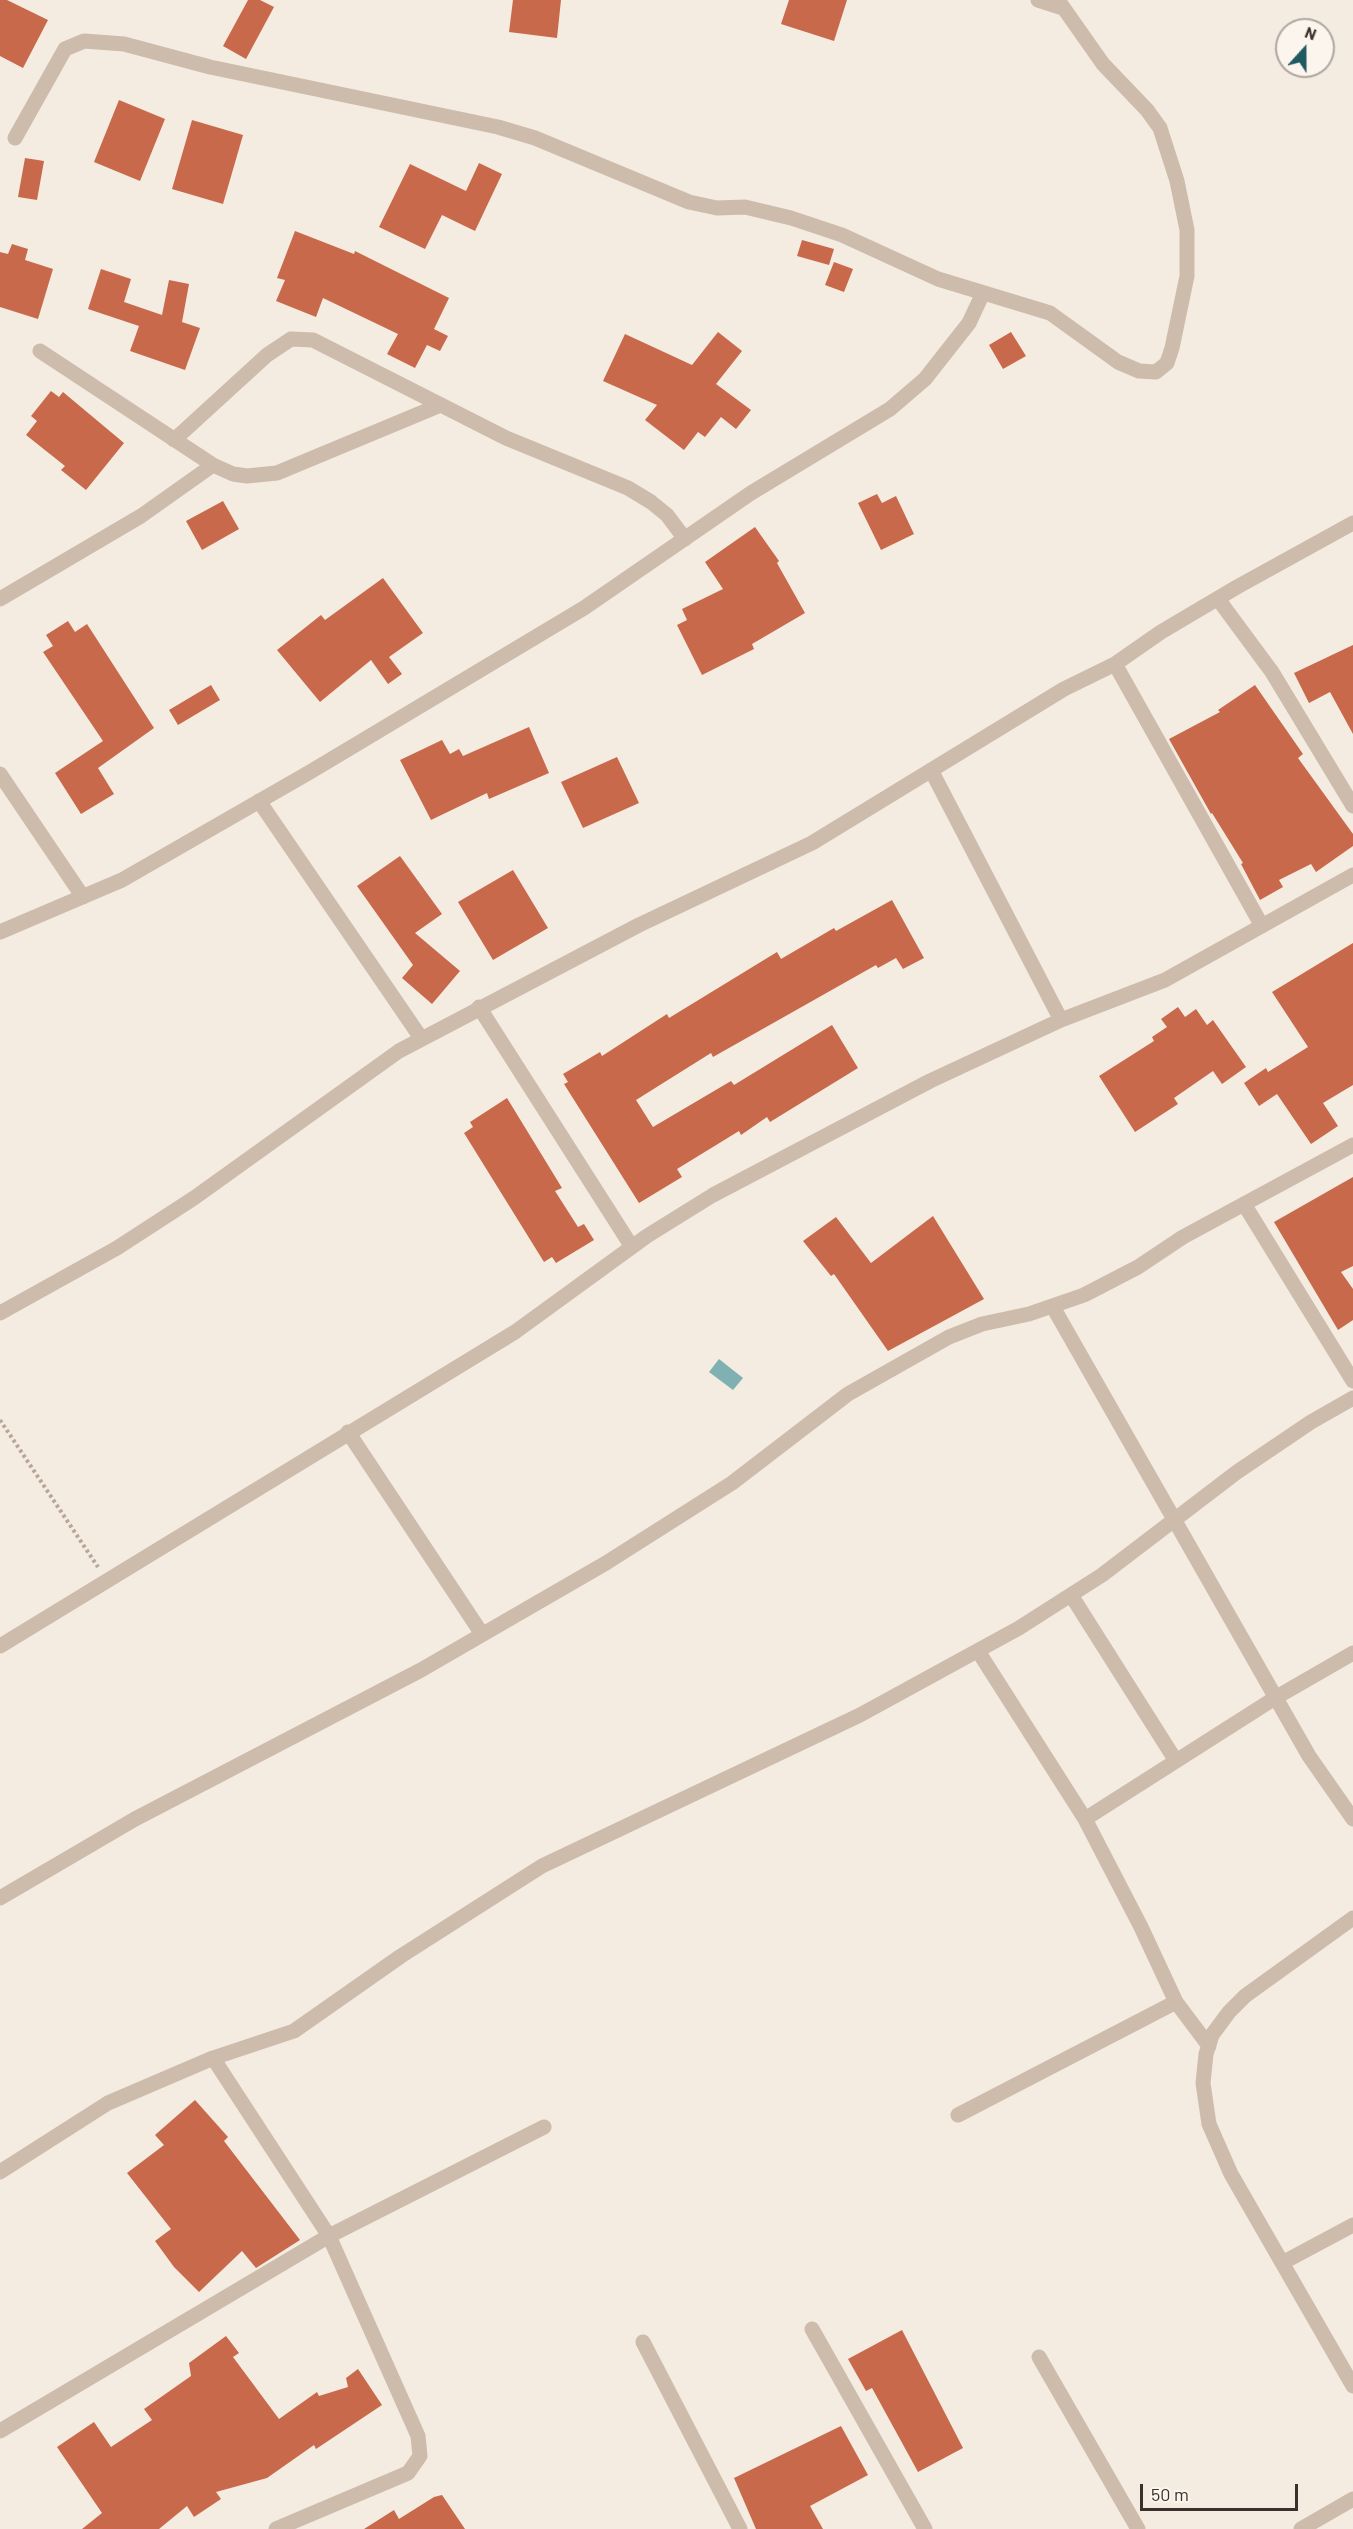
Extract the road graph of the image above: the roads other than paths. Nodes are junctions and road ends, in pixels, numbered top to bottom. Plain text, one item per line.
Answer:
1 (1038, 0) edge
2 (1060, 4) edge
3 (15, 138) dead end
4 (983, 293) junction
5 (40, 351) dead end
6 (438, 406) junction
7 (174, 440) junction
8 (213, 465) junction
9 (1353, 523) edge
10 (685, 539) junction
11 (0, 599) edge
12 (1218, 599) junction
13 (1115, 664) junction
14 (931, 770) junction
15 (0, 774) edge
16 (260, 801) junction
17 (1353, 806) edge
18 (1353, 875) edge
19 (83, 897) junction
20 (1262, 926) junction
21 (0, 932) edge
22 (479, 1007) junction
23 (1061, 1020) junction
24 (421, 1038) junction
25 (1353, 1144) edge
26 (1244, 1204) junction
27 (632, 1247) junction
28 (1053, 1307) junction
29 (0, 1313) edge
30 (1353, 1381) edge
31 (1353, 1398) edge
32 (348, 1432) junction
33 (1172, 1520) junction
34 (1071, 1595) junction
35 (483, 1634) junction
36 (0, 1646) edge
37 (978, 1651) junction
38 (1353, 1653) edge
39 (1275, 1698) junction
40 (1176, 1761) junction
41 (1084, 1819) junction
42 (1353, 1819) edge
43 (0, 1898) edge
44 (1353, 1918) edge
45 (1176, 2002) junction
46 (1209, 2046) junction
47 (213, 2058) junction
48 (958, 2115) dead end
49 (544, 2127) dead end
50 (0, 2172) edge
51 (1353, 2225) edge
52 (329, 2236) junction
53 (1282, 2263) junction
54 (812, 2330) dead end
55 (643, 2342) dead end
56 (1039, 2357) dead end
57 (1353, 2386) edge
58 (0, 2431) edge
59 (1353, 2499) edge
60 (276, 2529) edge
61 (740, 2529) edge
62 (925, 2529) edge
63 (1138, 2529) edge
64 (1301, 2529) edge

1 - 2 street
2 - 4 street
3 - 4 street
4 - 10 street
5 - 7 street
6 - 7 street
6 - 8 street
6 - 10 street
7 - 8 street
8 - 11 street
9 - 12 street
10 - 16 street
12 - 13 street
12 - 17 street
13 - 14 street
13 - 20 street
14 - 22 street
14 - 23 street
15 - 19 street
16 - 19 street
16 - 24 street
18 - 20 street
19 - 21 street
20 - 23 street
22 - 24 street
22 - 27 street
23 - 27 street
24 - 29 street
25 - 26 street
26 - 28 street
26 - 30 street
27 - 32 street
28 - 33 street
28 - 35 street
31 - 33 street
32 - 35 street
32 - 36 street
33 - 34 street
33 - 39 street
34 - 37 street
34 - 40 street
35 - 43 street
37 - 41 street
37 - 47 street
38 - 39 street
39 - 40 street
39 - 42 street
40 - 41 street
41 - 45 street
44 - 46 street
45 - 46 street
45 - 48 street
46 - 53 street
47 - 50 street
47 - 52 street
49 - 52 street
51 - 53 street
52 - 58 street
52 - 60 street
53 - 57 street
54 - 62 street
55 - 61 street
56 - 63 street
59 - 64 street

